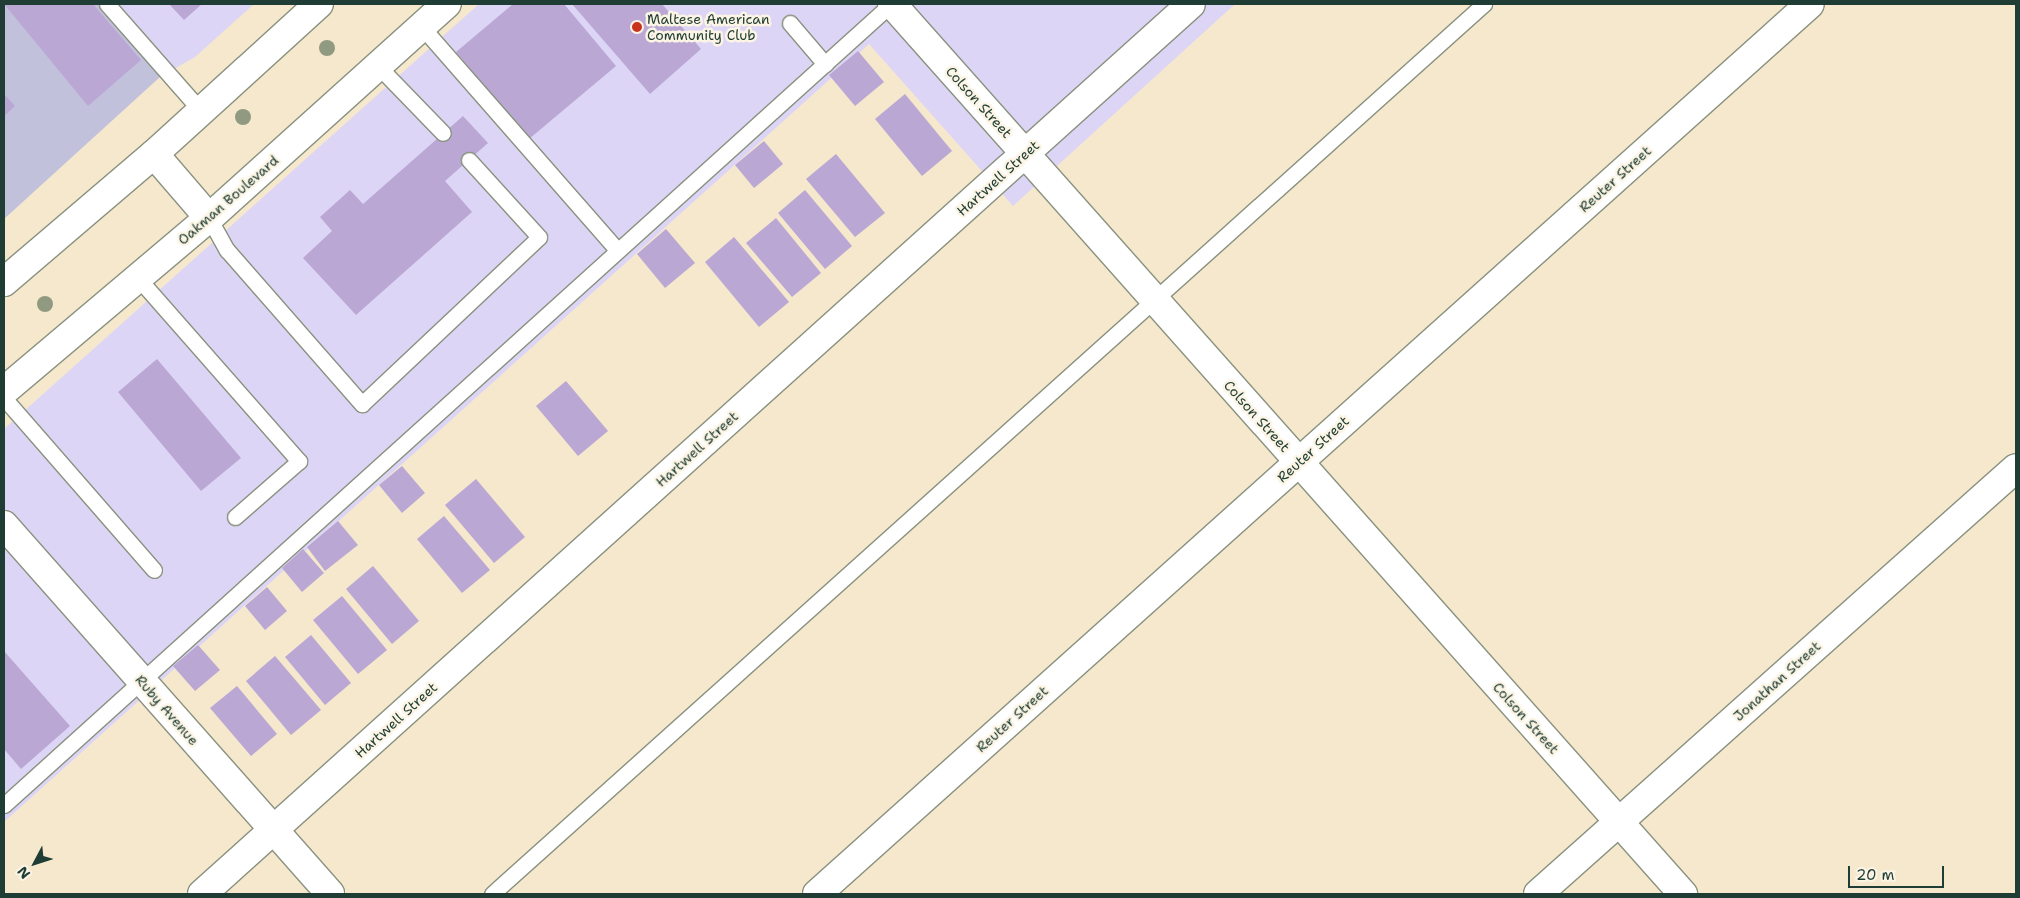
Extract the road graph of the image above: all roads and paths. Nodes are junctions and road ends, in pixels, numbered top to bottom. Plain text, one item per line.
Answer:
1 (107, 4) edge
2 (318, 4) edge
3 (447, 4) edge
4 (892, 4) edge
5 (1191, 4) edge
6 (1484, 4) edge
7 (1810, 4) edge
8 (790, 23) dead end
9 (422, 27) junction
10 (825, 64) junction
11 (378, 66) junction
12 (201, 111) junction
13 (443, 133) dead end
14 (154, 154) junction
15 (1025, 154) junction
16 (469, 160) dead end
17 (209, 218) junction
18 (617, 250) junction
19 (138, 278) junction
20 (4, 282) edge
21 (1153, 298) junction
22 (4, 391) edge
23 (4, 398) edge
24 (1298, 462) junction
25 (2016, 468) edge
26 (235, 517) dead end
27 (4, 525) edge
28 (154, 570) dead end
29 (142, 681) junction
30 (4, 805) edge
31 (1619, 822) junction
32 (274, 830) junction
33 (202, 894) edge
34 (330, 894) edge
35 (492, 894) edge
36 (817, 894) edge
37 (1538, 894) edge
38 (1683, 894) edge

1 - 12 lane
2 - 12 street
3 - 9 street, Oakman Boulevard
4 - 10 lane
4 - 15 street, Colson Street
5 - 15 street, Hartwell Street
6 - 21 lane
7 - 24 street, Reuter Street
8 - 10 lane
9 - 11 street, Oakman Boulevard
9 - 18 lane
10 - 18 lane
11 - 13 lane
11 - 17 street, Oakman Boulevard
12 - 14 street
14 - 17 street
14 - 20 street
15 - 21 street, Colson Street
15 - 32 street, Hartwell Street
16 - 17 lane
17 - 19 street, Oakman Boulevard
18 - 29 lane
19 - 22 street, Oakman Boulevard
19 - 26 lane
21 - 24 street, Colson Street
21 - 35 lane
23 - 28 lane
24 - 31 street, Colson Street
24 - 36 street, Reuter Street
25 - 31 street, Jonathan Street
27 - 29 street, Ruby Avenue
29 - 30 lane
29 - 32 street, Ruby Avenue
31 - 37 street, Jonathan Street
31 - 38 street, Colson Street
32 - 33 street, Hartwell Street
32 - 34 street, Ruby Avenue

